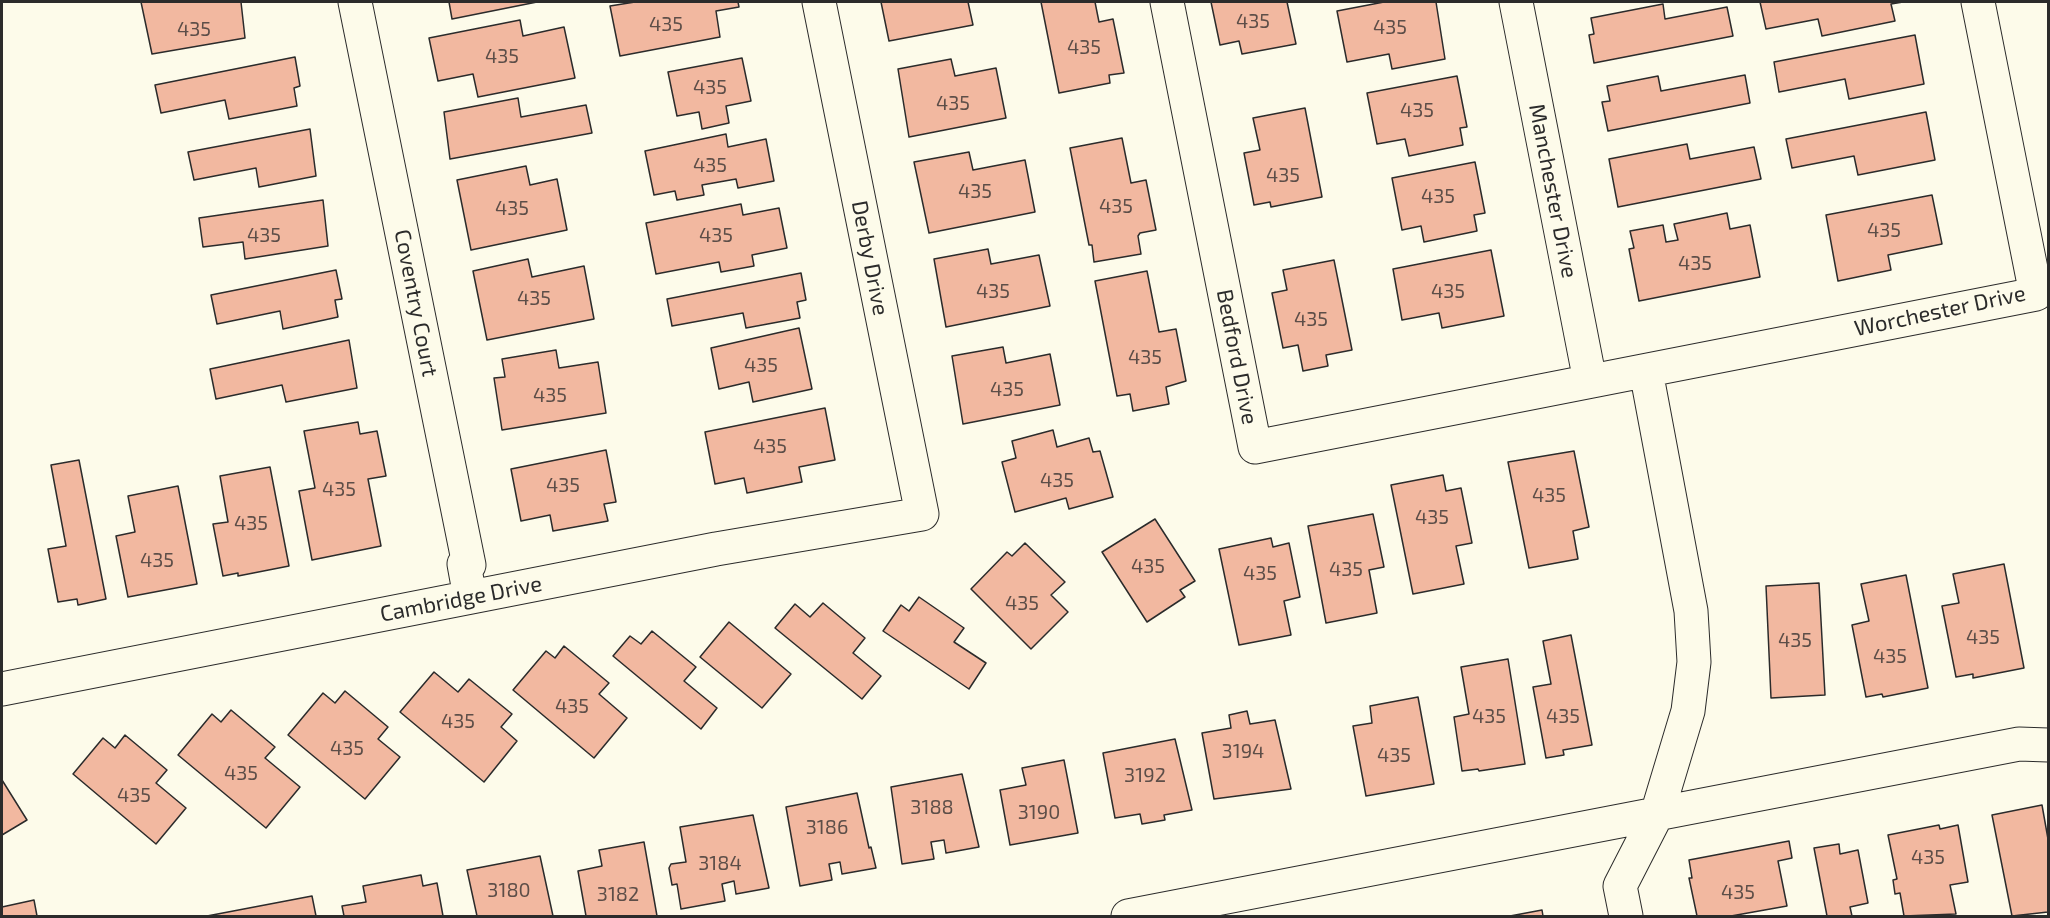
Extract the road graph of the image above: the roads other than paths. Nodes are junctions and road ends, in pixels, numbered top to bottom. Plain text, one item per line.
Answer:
1 (355, 2) edge
2 (819, 2) edge
3 (1167, 2) edge
4 (1516, 2) edge
5 (1978, 2) edge
6 (1646, 371) junction
7 (1590, 381) junction
8 (922, 514) joint
9 (470, 597) junction
10 (2, 689) edge
11 (2049, 745) edge
12 (1657, 814) junction
13 (1128, 916) edge
14 (1626, 916) edge

1 - 9 street, Coventry Court
2 - 8 street, Derby Drive
3 - 7 street, Bedford Drive
4 - 7 street, Manchester Drive
5 - 6 street, Worchester Drive
6 - 7 street, Worchester Drive
6 - 12 street
8 - 9 street, Cambridge Drive
9 - 10 street, Cambridge Drive
11 - 12 street
12 - 13 street
12 - 14 street

